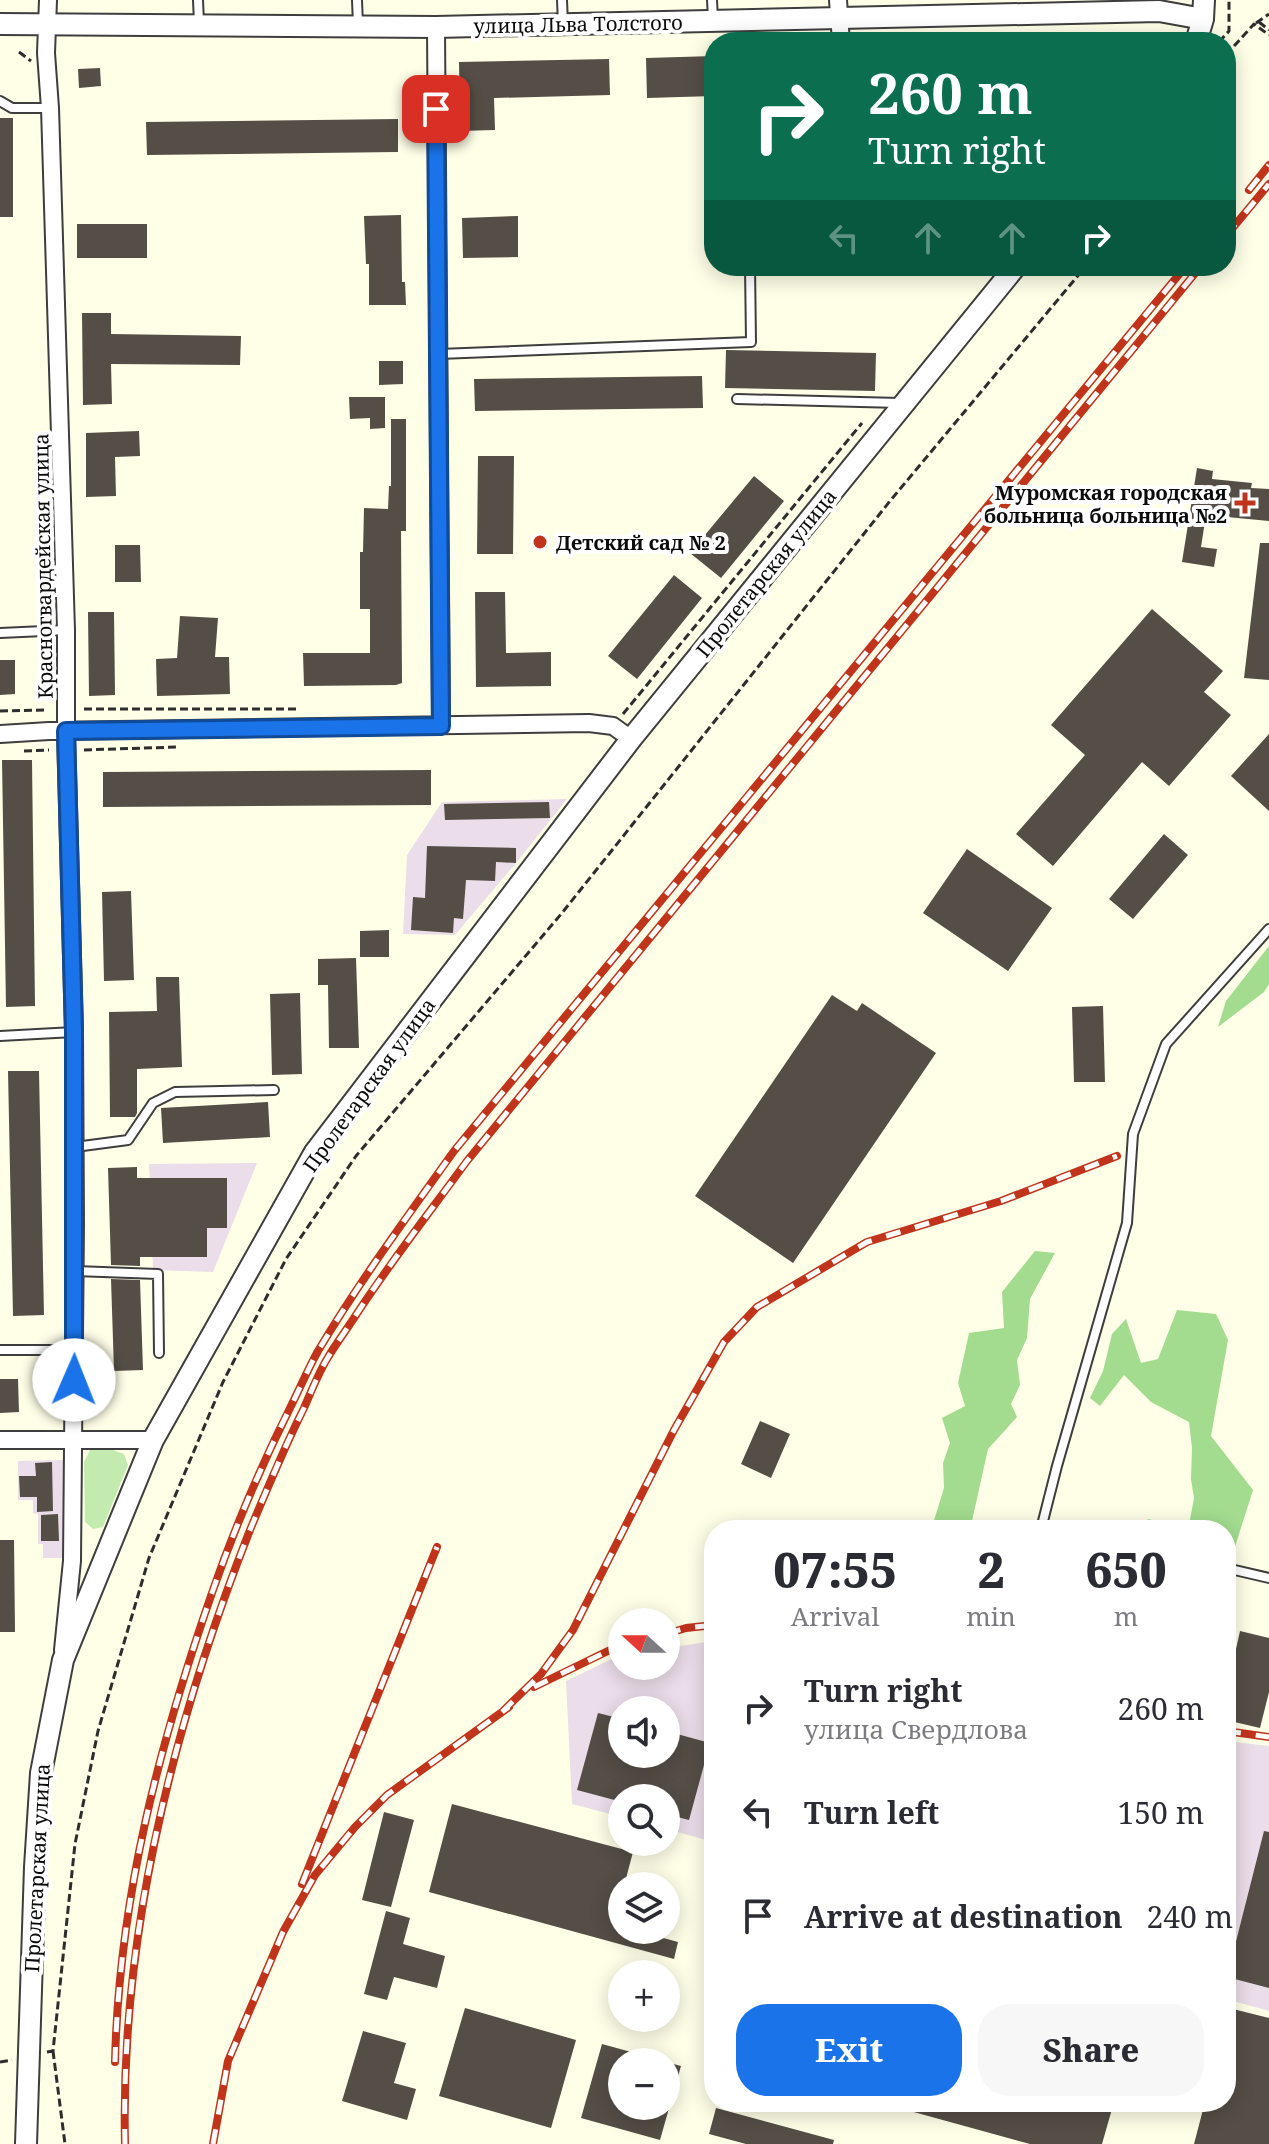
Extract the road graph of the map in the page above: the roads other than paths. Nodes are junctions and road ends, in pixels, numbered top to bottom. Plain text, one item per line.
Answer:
1 (48, 0) edge
2 (198, 0) edge
3 (357, 0) edge
4 (562, 0) edge
5 (712, 0) edge
6 (1204, 9) edge
7 (839, 10) edge
8 (713, 22) junction
9 (0, 24) edge
10 (48, 24) junction
11 (199, 24) junction
12 (563, 24) junction
13 (358, 26) junction
14 (436, 27) junction
15 (840, 32) edge
16 (1198, 32) edge
17 (0, 101) edge
18 (50, 108) junction
19 (750, 276) edge
20 (1008, 276) edge
21 (439, 354) junction
22 (737, 399) dead end
23 (905, 403) junction
24 (66, 630) junction
25 (0, 633) edge
26 (441, 726) junction
27 (66, 731) junction
28 (0, 734) edge
29 (631, 739) junction
30 (1269, 929) edge
31 (74, 1032) junction
32 (0, 1036) edge
33 (274, 1090) dead end
34 (75, 1148) junction
35 (75, 1271) junction
36 (0, 1350) edge
37 (74, 1350) junction
38 (159, 1353) dead end
39 (0, 1440) edge
40 (153, 1440) junction
41 (74, 1441) junction
42 (1043, 1520) edge
43 (1236, 1570) edge
44 (1269, 1578) edge
45 (63, 1660) junction
46 (26, 2144) edge

1 - 10 street, Красногвардейская улица
2 - 11 lane
3 - 13 lane
4 - 12 lane
5 - 8 lane
6 - 7 street, улица Льва Толстого
6 - 16 street
7 - 8 street, улица Льва Толстого
7 - 15 street
8 - 12 street, улица Льва Толстого
9 - 10 street, улица Льва Толстого
10 - 11 street, улица Льва Толстого
10 - 18 street, Красногвардейская улица
11 - 13 street, улица Льва Толстого
12 - 14 street, улица Льва Толстого
13 - 14 street, улица Льва Толстого
14 - 21 street
17 - 18 lane
18 - 24 street, Красногвардейская улица
19 - 21 lane
20 - 23 street, Пролетарская улица
21 - 26 street
22 - 23 lane
23 - 29 street, Пролетарская улица
24 - 25 lane
24 - 27 street, Красногвардейская улица
26 - 27 street
26 - 29 street
27 - 28 street
27 - 31 street, Красногвардейская улица
29 - 40 street, Пролетарская улица
30 - 42 lane
31 - 32 lane
31 - 34 street, Красногвардейская улица
33 - 34 lane
34 - 35 street, Красногвардейская улица
35 - 37 street, Красногвардейская улица
35 - 38 lane
36 - 37 lane
37 - 41 street, Красногвардейская улица
39 - 41 street
40 - 41 street
40 - 45 street, Пролетарская улица
41 - 45 street, Красногвардейская улица
43 - 44 lane
45 - 46 street, Пролетарская улица

